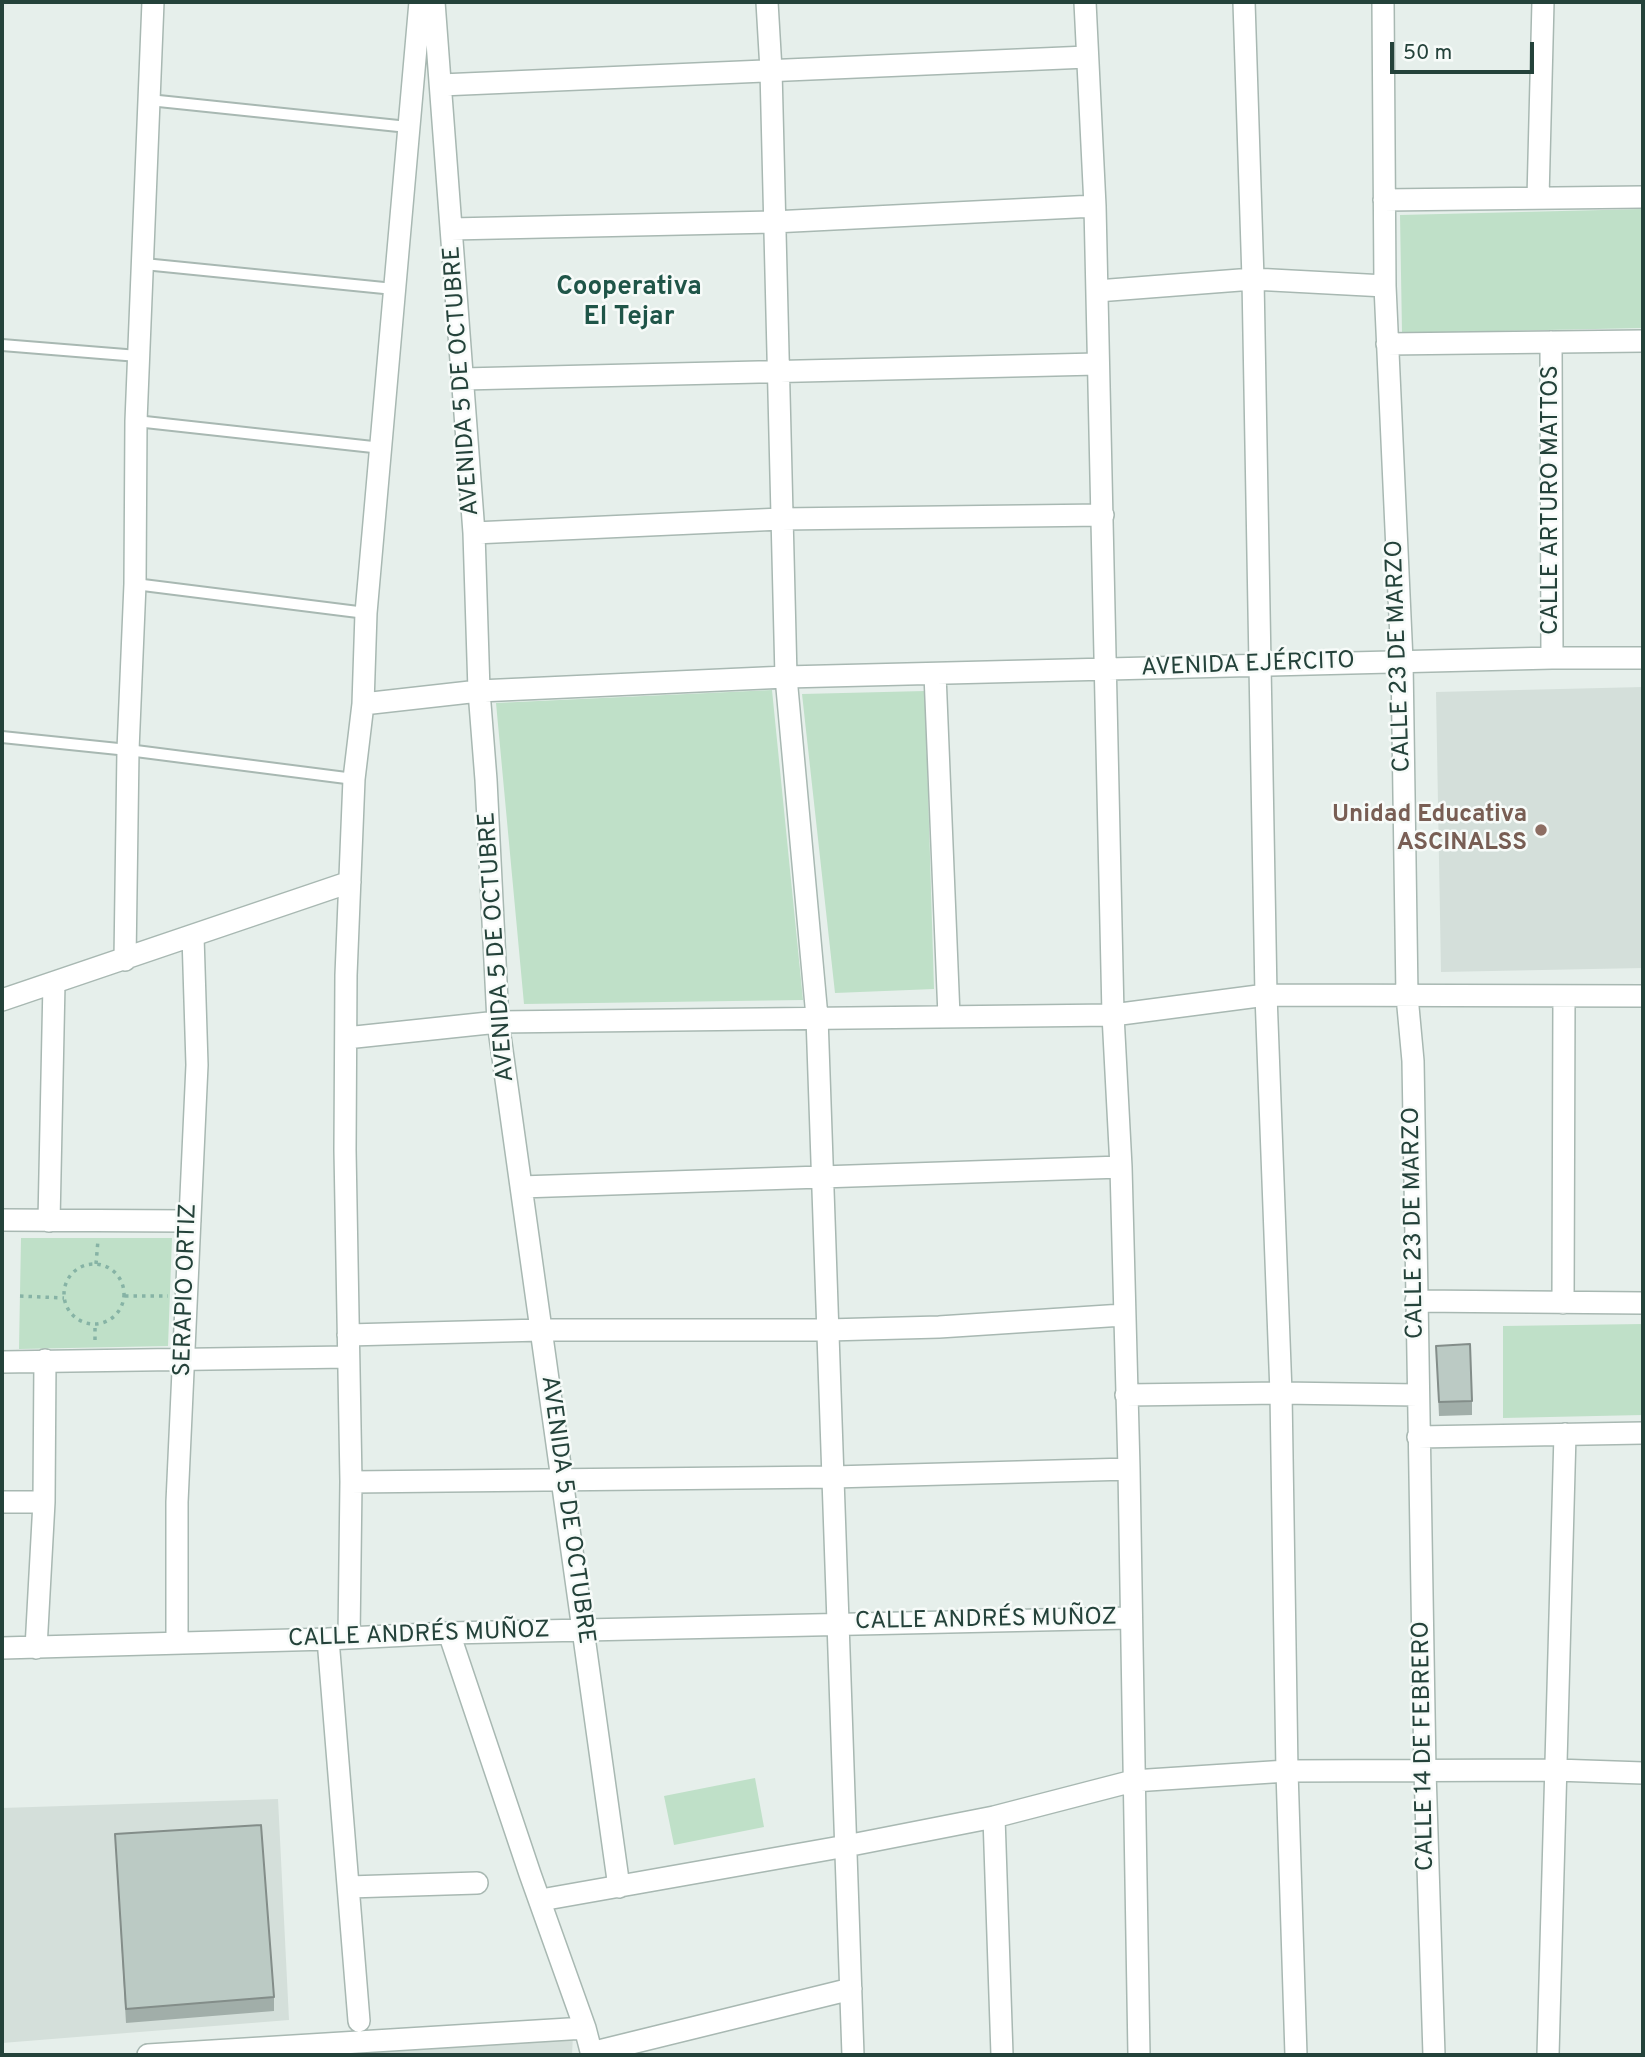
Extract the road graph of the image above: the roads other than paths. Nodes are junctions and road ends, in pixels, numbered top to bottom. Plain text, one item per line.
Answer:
1 (153, 2) edge
2 (420, 2) edge
3 (434, 2) edge
4 (767, 2) edge
5 (1085, 2) edge
6 (1244, 2) edge
7 (1383, 2) edge
8 (1543, 2) edge
9 (1087, 57) junction
10 (771, 70) junction
11 (441, 85) junction
12 (149, 100) junction
13 (408, 127) junction
14 (1538, 198) junction
15 (1643, 198) edge
16 (1384, 200) junction
17 (1095, 206) junction
18 (773, 222) junction
19 (452, 229) junction
20 (144, 264) junction
21 (1253, 279) junction
22 (1385, 286) junction
23 (394, 289) junction
24 (1097, 291) junction
25 (1643, 341) edge
26 (1551, 342) junction
27 (1387, 344) junction
28 (2, 345) edge
29 (138, 356) junction
30 (1097, 364) junction
31 (777, 371) junction
32 (463, 379) junction
33 (136, 421) junction
34 (382, 448) junction
35 (1103, 515) junction
36 (781, 519) junction
37 (474, 533) junction
38 (135, 584) junction
39 (366, 613) junction
40 (1552, 658) junction
41 (1643, 658) edge
42 (1402, 661) junction
43 (1259, 666) junction
44 (1105, 670) junction
45 (935, 674) junction
46 (786, 677) junction
47 (479, 691) junction
48 (363, 704) junction
49 (2, 737) edge
50 (128, 750) junction
51 (354, 779) junction
52 (350, 882) junction
53 (193, 936) junction
54 (125, 960) junction
55 (54, 983) junction
56 (1266, 995) junction
57 (1407, 996) junction
58 (1564, 996) junction
59 (1643, 996) edge
60 (2, 1000) edge
61 (1113, 1015) junction
62 (949, 1016) junction
63 (817, 1017) junction
64 (498, 1022) junction
65 (346, 1038) junction
66 (1121, 1167) junction
67 (822, 1177) junction
68 (521, 1187) junction
69 (2, 1220) edge
70 (49, 1221) junction
71 (190, 1221) junction
72 (1416, 1301) junction
73 (1563, 1303) junction
74 (1643, 1303) edge
75 (1124, 1315) junction
76 (541, 1330) junction
77 (828, 1330) junction
78 (348, 1335) junction
79 (348, 1357) junction
80 (184, 1359) junction
81 (45, 1360) junction
82 (2, 1362) edge
83 (1281, 1393) junction
84 (1126, 1395) junction
85 (1418, 1395) junction
86 (1643, 1433) edge
87 (1565, 1434) junction
88 (1418, 1437) junction
89 (1129, 1469) junction
90 (562, 1478) junction
91 (833, 1478) junction
92 (351, 1482) junction
93 (44, 1502) junction
94 (2, 1503) edge
95 (1130, 1618) junction
96 (838, 1625) junction
97 (583, 1630) junction
98 (449, 1633) junction
99 (339, 1638) junction
100 (177, 1643) junction
101 (2, 1647) edge
102 (37, 1647) junction
103 (1425, 1770) junction
104 (1556, 1770) junction
105 (1287, 1771) junction
106 (1643, 1773) edge
107 (1133, 1781) junction
108 (994, 1817) junction
109 (846, 1846) junction
110 (477, 1883) dead end
111 (349, 1887) junction
112 (619, 1887) junction
113 (541, 1900) junction
114 (851, 1989) junction
115 (359, 2021) dead end
116 (585, 2028) junction
117 (592, 2054) edge
118 (148, 2055) edge
119 (853, 2055) edge
120 (1002, 2055) edge
121 (1139, 2055) edge
122 (1296, 2055) edge
123 (1434, 2055) edge
124 (1548, 2055) edge

1 - 12 street
2 - 13 street
3 - 11 street, AVENIDA 5 DE OCTUBRE
4 - 10 street
5 - 9 street
6 - 21 street
7 - 16 street, CALLE 23 DE MARZO
8 - 14 street
9 - 10 street
9 - 17 street
10 - 11 street
10 - 18 street
11 - 19 street, AVENIDA 5 DE OCTUBRE
12 - 13 lane
12 - 20 street
13 - 23 street
14 - 15 street
14 - 16 street
16 - 22 street, CALLE 23 DE MARZO
17 - 18 street
17 - 24 street
18 - 19 street
18 - 31 street
19 - 32 street, AVENIDA 5 DE OCTUBRE
20 - 23 lane
20 - 29 street
21 - 22 street
21 - 24 street
21 - 43 street
22 - 27 street, CALLE 23 DE MARZO
23 - 34 street
24 - 30 street
25 - 26 street
26 - 27 street
26 - 40 street, CALLE ARTURO MATTOS
27 - 42 street, CALLE 23 DE MARZO
28 - 29 lane
29 - 33 street
30 - 31 street
30 - 35 street
31 - 32 street
31 - 36 street
32 - 37 street, AVENIDA 5 DE OCTUBRE
33 - 34 lane
33 - 38 street
34 - 39 street
35 - 36 street
35 - 44 street
36 - 37 street
36 - 46 street
37 - 47 street, AVENIDA 5 DE OCTUBRE
38 - 39 lane
38 - 50 street
39 - 48 street
40 - 41 street, AVENIDA EJÉRCITO
40 - 42 street, AVENIDA EJÉRCITO
42 - 43 street, AVENIDA EJÉRCITO
42 - 57 street, CALLE 23 DE MARZO
43 - 44 street, AVENIDA EJÉRCITO
43 - 56 street
44 - 45 street, AVENIDA EJÉRCITO
44 - 61 street
45 - 46 street, AVENIDA EJÉRCITO
45 - 62 street
46 - 47 street, AVENIDA EJÉRCITO
46 - 63 street
47 - 48 street, AVENIDA EJÉRCITO
47 - 64 street, AVENIDA 5 DE OCTUBRE
48 - 51 street
49 - 50 lane
50 - 51 lane
50 - 54 street
51 - 52 street
52 - 53 street
52 - 65 street
53 - 54 street
53 - 71 street, SERAPIO ORTIZ
54 - 55 street
55 - 60 street
55 - 70 street
56 - 57 street
56 - 61 street
56 - 83 street
57 - 58 street
57 - 72 street, CALLE 23 DE MARZO
58 - 59 street
58 - 73 street
61 - 62 street
61 - 66 street
62 - 63 street
63 - 64 street
63 - 67 street
64 - 65 street
64 - 68 street, AVENIDA 5 DE OCTUBRE
65 - 78 street
66 - 67 street
66 - 75 street
67 - 68 street
67 - 77 street
68 - 76 street, AVENIDA 5 DE OCTUBRE
69 - 70 street
70 - 71 street
71 - 80 street, SERAPIO ORTIZ
72 - 73 street
72 - 85 street, CALLE 23 DE MARZO
73 - 74 street
75 - 77 street
75 - 84 street
76 - 77 street
76 - 78 street
76 - 90 street, AVENIDA 5 DE OCTUBRE
77 - 91 street
78 - 79 street
79 - 80 street
79 - 92 street
80 - 81 street
80 - 100 street, SERAPIO ORTIZ
81 - 82 street
81 - 93 street
83 - 84 street
83 - 85 street
83 - 105 street
84 - 89 street
85 - 88 street, CALLE 23 DE MARZO
86 - 87 street
87 - 88 street
87 - 104 street
88 - 103 street, CALLE 14 DE FEBRERO
89 - 91 street
89 - 95 street
90 - 91 street
90 - 92 street
90 - 97 street, AVENIDA 5 DE OCTUBRE
91 - 96 street
92 - 99 street
93 - 94 street
93 - 102 street
95 - 96 street, CALLE ANDRÉS MUÑOZ
95 - 107 street
96 - 97 street, CALLE ANDRÉS MUÑOZ
96 - 109 street
97 - 98 street, CALLE ANDRÉS MUÑOZ
97 - 112 street, AVENIDA 5 DE OCTUBRE
98 - 99 street, CALLE ANDRÉS MUÑOZ
98 - 113 street
99 - 100 street, CALLE ANDRÉS MUÑOZ
99 - 111 street
100 - 102 street, CALLE ANDRÉS MUÑOZ
101 - 102 street, CALLE ANDRÉS MUÑOZ
103 - 104 street
103 - 105 street
103 - 123 street, CALLE 14 DE FEBRERO
104 - 106 street
104 - 124 street
105 - 107 street
105 - 122 street
107 - 108 street
107 - 121 street
108 - 109 street
108 - 120 street
109 - 112 street
109 - 114 street
110 - 111 street
111 - 115 street
112 - 113 street
113 - 116 street
114 - 117 street
114 - 119 street
116 - 117 street
116 - 118 street

